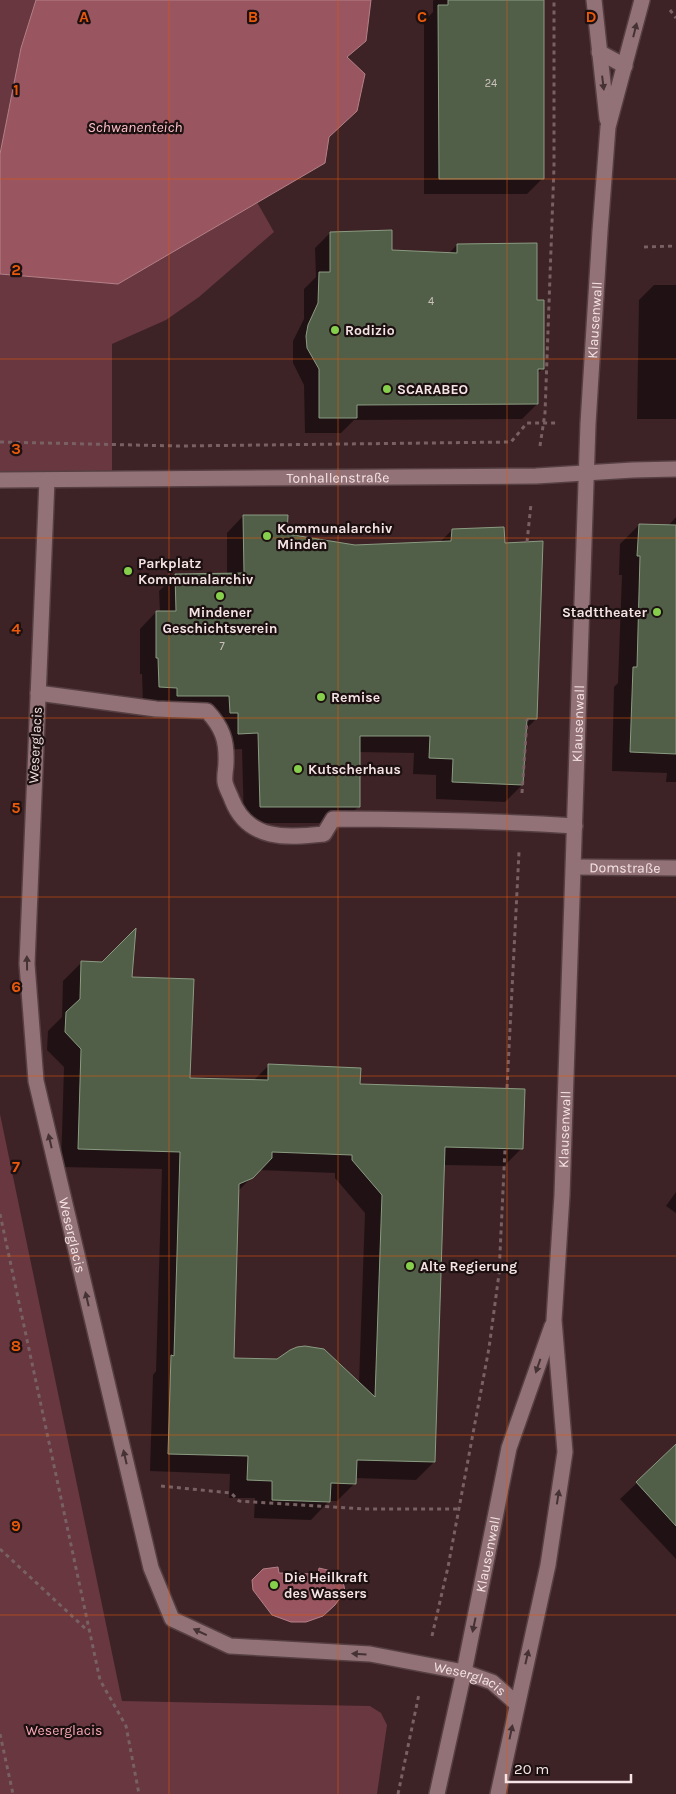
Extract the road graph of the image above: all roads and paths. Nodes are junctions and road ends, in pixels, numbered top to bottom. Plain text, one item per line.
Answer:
1 (554, 0) edge
2 (594, 0) edge
3 (642, 0) edge
4 (599, 52) junction
5 (625, 66) junction
6 (608, 128) junction
7 (676, 246) edge
8 (644, 247) dead end
9 (543, 423) junction
10 (588, 424) junction
11 (0, 442) edge
12 (676, 469) edge
13 (586, 474) junction
14 (536, 476) junction
15 (0, 480) edge
16 (47, 480) junction
17 (521, 507) dead end
18 (531, 507) junction
19 (527, 542) dead end
20 (38, 693) junction
21 (527, 719) dead end
22 (522, 795) dead end
23 (575, 826) junction
24 (519, 845) dead end
25 (574, 867) junction
26 (676, 868) edge
27 (507, 1088) dead end
28 (505, 1148) dead end
29 (0, 1214) edge
30 (554, 1320) junction
31 (152, 1485) dead end
32 (459, 1509) junction
33 (0, 1549) edge
34 (88, 1631) junction
35 (426, 1664) junction
36 (464, 1672) junction
37 (517, 1704) junction
38 (0, 1734) edge
39 (13, 1794) edge
40 (139, 1794) edge
41 (398, 1794) edge
42 (437, 1794) edge
43 (498, 1794) edge

1 - 9 path
2 - 4 main road, Klausenwall
5 -> 3 main road, Klausenwall
4 - 5 main road
4 -> 6 main road, Klausenwall
5 - 6 main road, Klausenwall
6 - 10 main road, Klausenwall
7 - 8 path
9 - 10 path
9 - 11 path
9 - 14 path
10 - 13 main road, Klausenwall
12 - 13 main road, Tonhallenstraße
13 - 14 main road, Tonhallenstraße
13 - 23 main road, Klausenwall
14 - 16 main road, Tonhallenstraße
14 - 18 path
15 - 16 main road, Tonhallenstraße
16 - 20 main road, Weserglacis
17 - 18 path
18 - 19 path
20 - 23 main road
35 -> 20 main road, Weserglacis
21 - 22 path
23 - 25 main road, Klausenwall
24 - 27 path
25 - 26 main road, Domstraße
25 - 30 main road, Klausenwall
28 - 32 path
29 - 34 path
30 -> 36 main road, Klausenwall
37 -> 30 main road, Klausenwall
31 - 32 path
32 - 35 path
33 - 34 path
34 - 40 path
35 - 36 main road, Weserglacis
35 - 41 path
36 - 37 main road, Weserglacis
36 - 42 main road, Klausenwall
43 -> 37 main road, Klausenwall
38 - 39 path

